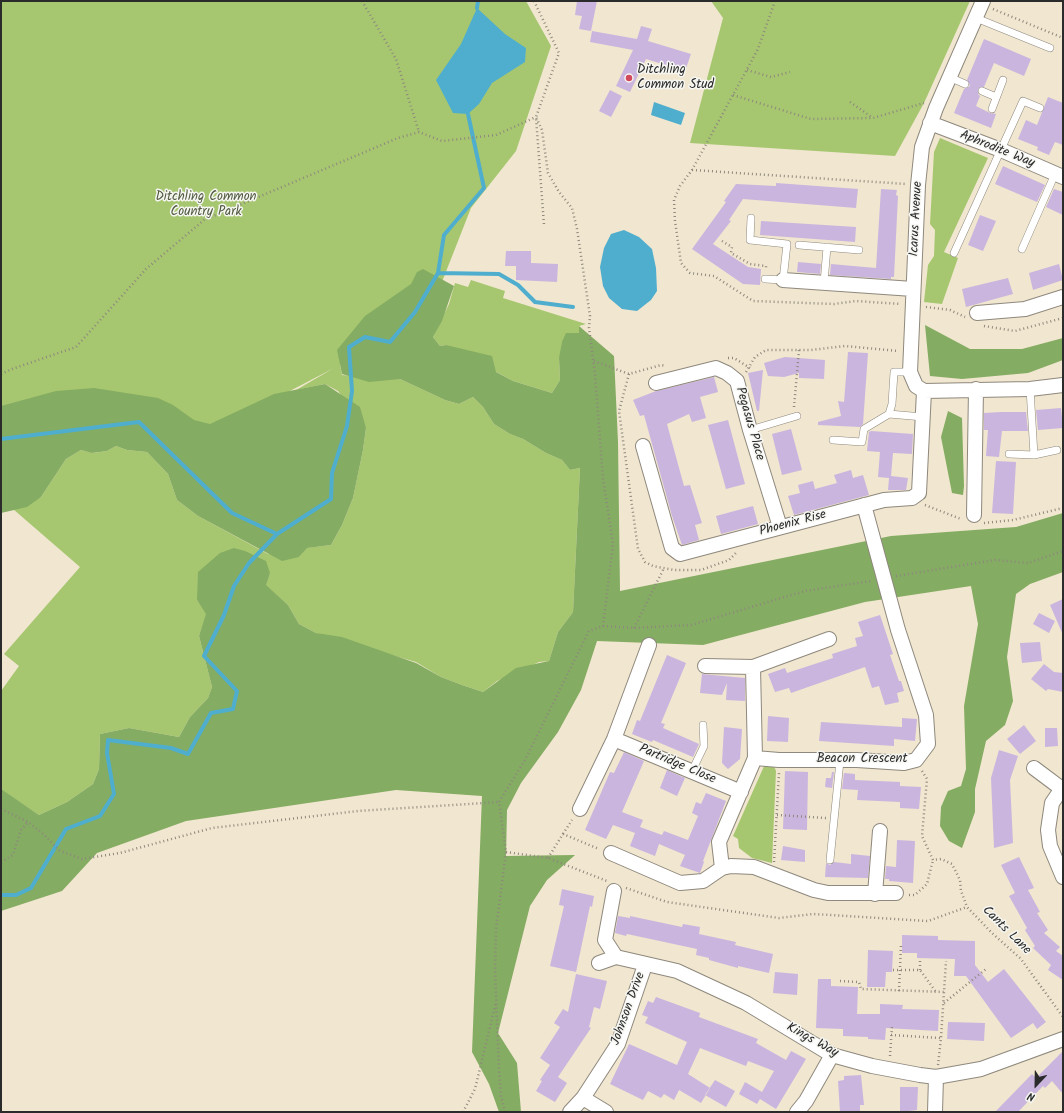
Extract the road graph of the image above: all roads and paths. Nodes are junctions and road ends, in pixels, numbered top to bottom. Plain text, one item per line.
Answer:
1 (362, 1) edge
2 (534, 1) edge
3 (775, 1) edge
4 (982, 3) edge
5 (976, 18) junction
6 (1063, 38) edge
7 (1050, 48) dead end
8 (747, 70) junction
9 (790, 72) dead end
10 (949, 77) junction
11 (1003, 80) dead end
12 (966, 84) dead end
13 (982, 91) dead end
14 (996, 97) junction
15 (850, 102) dead end
16 (936, 108) junction
17 (1040, 108) dead end
18 (992, 109) dead end
19 (536, 117) junction
20 (873, 118) junction
21 (930, 123) junction
22 (419, 132) junction
23 (1001, 150) junction
24 (692, 170) dead end
25 (1059, 176) edge
26 (918, 185) junction
27 (751, 218) dead end
28 (544, 225) dead end
29 (722, 241) dead end
30 (799, 245) dead end
31 (827, 247) junction
32 (1022, 249) dead end
33 (859, 250) dead end
34 (954, 253) dead end
35 (766, 279) joint
36 (784, 280) junction
37 (824, 283) junction
38 (913, 289) junction
39 (1063, 297) edge
40 (977, 313) dead end
41 (799, 350) junction
42 (910, 352) junction
43 (594, 361) junction
44 (910, 372) junction
45 (1, 374) edge
46 (629, 374) dead end
47 (737, 381) junction
48 (656, 383) dead end
49 (1063, 384) edge
50 (976, 389) junction
51 (1030, 389) junction
52 (924, 391) junction
53 (889, 414) junction
54 (795, 417) joint
55 (923, 417) junction
56 (750, 430) junction
57 (833, 440) dead end
58 (643, 446) dead end
59 (1057, 450) dead end
60 (1009, 454) dead end
61 (1034, 455) junction
62 (864, 505) junction
63 (974, 514) dead end
64 (780, 527) junction
65 (1063, 551) edge
66 (664, 568) dead end
67 (885, 578) junction
68 (603, 626) junction
69 (634, 628) junction
70 (829, 639) dead end
71 (649, 645) dead end
72 (706, 666) dead end
73 (753, 667) junction
74 (703, 725) dead end
75 (614, 739) junction
76 (755, 758) junction
77 (779, 760) junction
78 (916, 760) junction
79 (840, 761) junction
80 (1034, 768) dead end
81 (692, 771) junction
82 (1062, 788) edge
83 (741, 792) junction
84 (499, 802) junction
85 (1, 809) edge
86 (580, 809) joint
87 (777, 815) junction
88 (834, 818) junction
89 (28, 822) junction
90 (880, 831) dead end
91 (563, 834) junction
92 (506, 852) junction
93 (611, 853) joint
94 (548, 858) junction
95 (830, 860) dead end
96 (933, 860) junction
97 (1, 862) edge
98 (722, 868) junction
99 (774, 873) junction
100 (1063, 877) edge
101 (615, 887) junction
102 (896, 893) joint
103 (875, 894) junction
104 (968, 907) junction
105 (901, 944) dead end
106 (616, 957) junction
107 (920, 961) dead end
108 (946, 961) dead end
109 (599, 963) dead end
110 (645, 965) junction
111 (986, 969) dead end
112 (894, 970) dead end
113 (900, 970) junction
114 (920, 970) junction
115 (840, 981) dead end
116 (899, 990) junction
117 (936, 992) junction
118 (944, 992) junction
119 (498, 996) junction
120 (944, 1003) junction
121 (1063, 1017) edge
122 (892, 1026) dead end
123 (891, 1035) junction
124 (941, 1038) junction
125 (1063, 1039) edge
126 (832, 1055) junction
127 (889, 1069) junction
128 (936, 1077) junction
129 (583, 1098) junction
130 (463, 1112) edge
131 (505, 1112) edge
132 (570, 1112) edge
133 (606, 1112) edge
134 (797, 1112) edge
135 (935, 1112) edge

1 - 22 path
2 - 19 path
3 - 8 path
4 - 5 street, Icarus Avenue
4 - 6 path
5 - 7 lane
5 - 10 street, Icarus Avenue
8 - 9 path
8 - 20 path
10 - 12 lane
10 - 16 street, Icarus Avenue
11 - 14 lane
13 - 14 lane
14 - 18 lane
15 - 20 path
16 - 20 path
16 - 21 street, Icarus Avenue
17 - 23 lane
19 - 22 path
19 - 28 path
19 - 43 path
21 - 23 street, Aphrodite Way
21 - 26 street, Icarus Avenue
22 - 45 path
23 - 25 street, Aphrodite Way
23 - 34 lane
24 - 26 path
25 - 32 lane
26 - 38 street, Icarus Avenue
27 - 36 lane
29 - 35 path
30 - 31 lane
31 - 33 lane
31 - 37 lane
35 - 36 lane
36 - 37 street
37 - 38 street
38 - 42 street, Icarus Avenue
39 - 40 street
41 - 42 path
41 - 47 path
41 - 54 path
42 - 44 street, Icarus Avenue
43 - 46 path
43 - 68 path
44 - 52 street
44 - 53 lane
47 - 48 street, Pegasus Place
47 - 56 street, Pegasus Place
49 - 51 street
50 - 51 street
50 - 52 street
50 - 63 street
51 - 61 lane
52 - 55 street, Phoenix Rise
53 - 55 lane
53 - 57 lane
54 - 56 lane
55 - 62 street, Phoenix Rise
56 - 64 street, Pegasus Place
58 - 64 street, Phoenix Rise
59 - 61 lane
60 - 61 lane
62 - 64 street, Phoenix Rise
62 - 67 street, Beacon Crescent
65 - 67 path
66 - 69 path
67 - 69 path
67 - 78 street, Beacon Crescent
68 - 69 path
68 - 84 path
70 - 73 street
71 - 75 street
72 - 73 street
73 - 76 street
74 - 81 lane
75 - 81 street, Partridge Close
75 - 86 street
76 - 77 street, Beacon Crescent
76 - 83 street
77 - 79 street, Beacon Crescent
77 - 87 path
78 - 79 street, Beacon Crescent
78 - 96 path
79 - 88 lane
80 - 82 street
81 - 83 street, Partridge Close
82 - 100 street
83 - 98 street
84 - 89 path
84 - 92 path
85 - 89 path
86 - 91 path
87 - 88 path
87 - 99 path
88 - 95 lane
89 - 97 path
90 - 103 street
91 - 93 path
91 - 94 path
92 - 94 path
92 - 119 path
93 - 98 street
94 - 101 path
96 - 102 path
96 - 104 path, Cants Lane
98 - 99 street
99 - 103 street
101 - 104 path
101 - 106 street
102 - 103 street
104 - 121 path, Cants Lane
105 - 113 path
106 - 109 street
106 - 110 street, Kings Way
107 - 114 path
108 - 118 path
110 - 126 street, Kings Way
110 - 129 street, Johnson Drive
111 - 120 path
112 - 113 path
113 - 114 path
113 - 116 path
114 - 117 path
115 - 116 path
116 - 117 path
117 - 118 path
118 - 120 path
119 - 130 path
119 - 131 path
120 - 124 path
122 - 123 path
123 - 124 path
123 - 127 path
124 - 128 path
125 - 128 street, Kings Way
126 - 127 street, Kings Way
126 - 134 street
127 - 128 street, Kings Way
128 - 135 street
129 - 132 street, Johnson Drive
129 - 133 street

